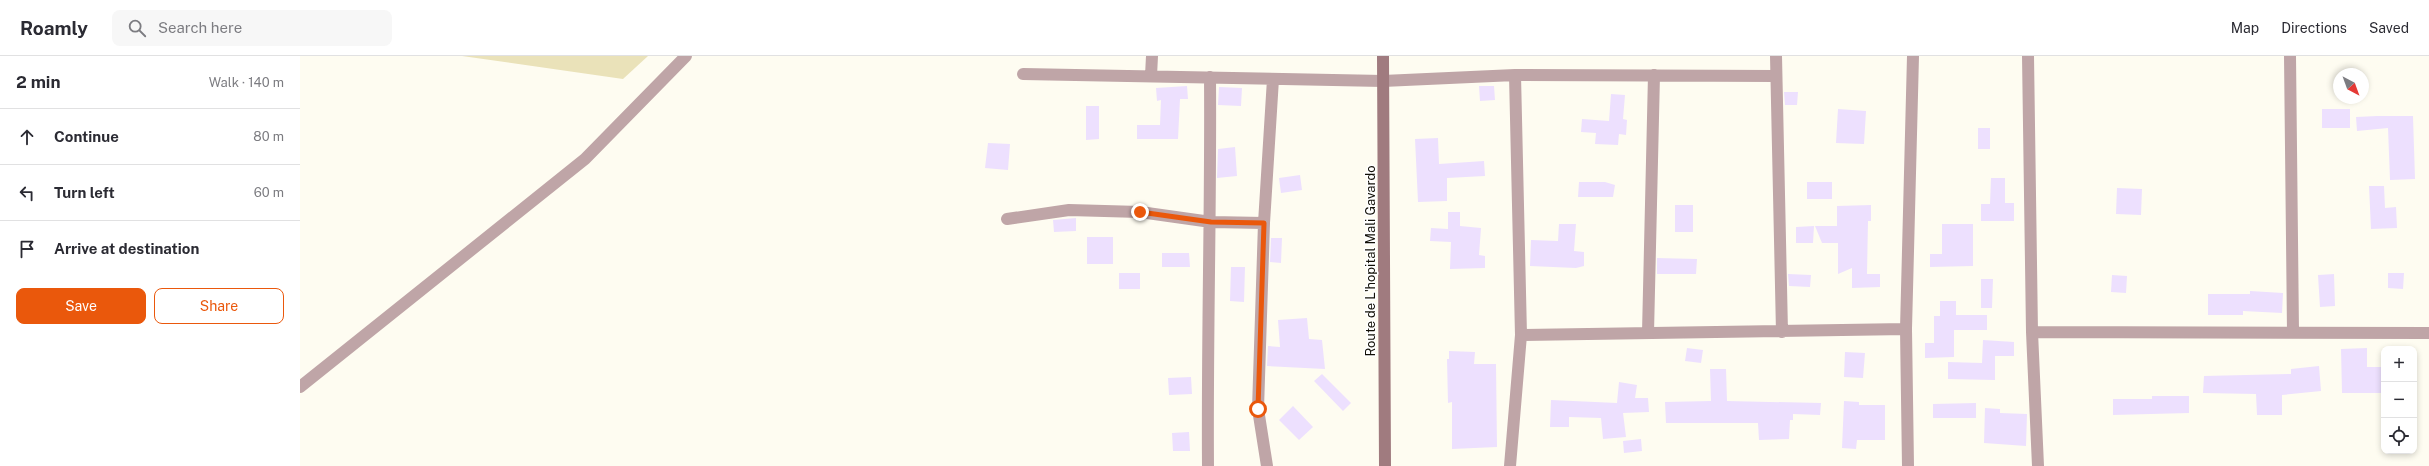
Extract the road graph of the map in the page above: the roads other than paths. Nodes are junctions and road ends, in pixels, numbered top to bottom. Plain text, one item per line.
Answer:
1 (686, 56) edge
2 (1152, 56) edge
3 (1383, 56) edge
4 (1776, 56) edge
5 (1913, 56) edge
6 (2028, 56) edge
7 (2290, 56) edge
8 (1023, 74) dead end
9 (1514, 75) junction
10 (1654, 75) junction
11 (1151, 76) junction
12 (1776, 76) junction
13 (1210, 77) junction
14 (1273, 79) junction
15 (1383, 81) junction
16 (1007, 218) dead end
17 (1211, 222) junction
18 (1264, 223) junction
19 (1906, 329) junction
20 (1782, 332) junction
21 (2032, 332) junction
22 (2293, 332) junction
23 (2429, 333) edge
24 (1521, 334) junction
25 (1648, 334) junction
26 (300, 387) edge
27 (1208, 466) edge
28 (1267, 466) edge
29 (1385, 466) edge
30 (1510, 466) edge
31 (1908, 466) edge
32 (2038, 466) edge

1 - 26 street
2 - 11 street
3 - 15 main road, Route de L'hopital Mali Gavardo
4 - 12 street
5 - 19 street
6 - 21 street
7 - 22 street
8 - 11 street
9 - 10 street
9 - 15 street
9 - 24 street
10 - 12 street
10 - 25 street
11 - 13 street
12 - 20 street
13 - 14 street
13 - 17 street
14 - 15 street
14 - 18 street
15 - 29 main road, Route de L'hopital Mali Gavardo
16 - 17 street
17 - 18 street
17 - 27 street
18 - 28 street
19 - 20 street
19 - 31 street
20 - 25 street
21 - 22 street
21 - 32 street
22 - 23 street
24 - 25 street
24 - 30 street

